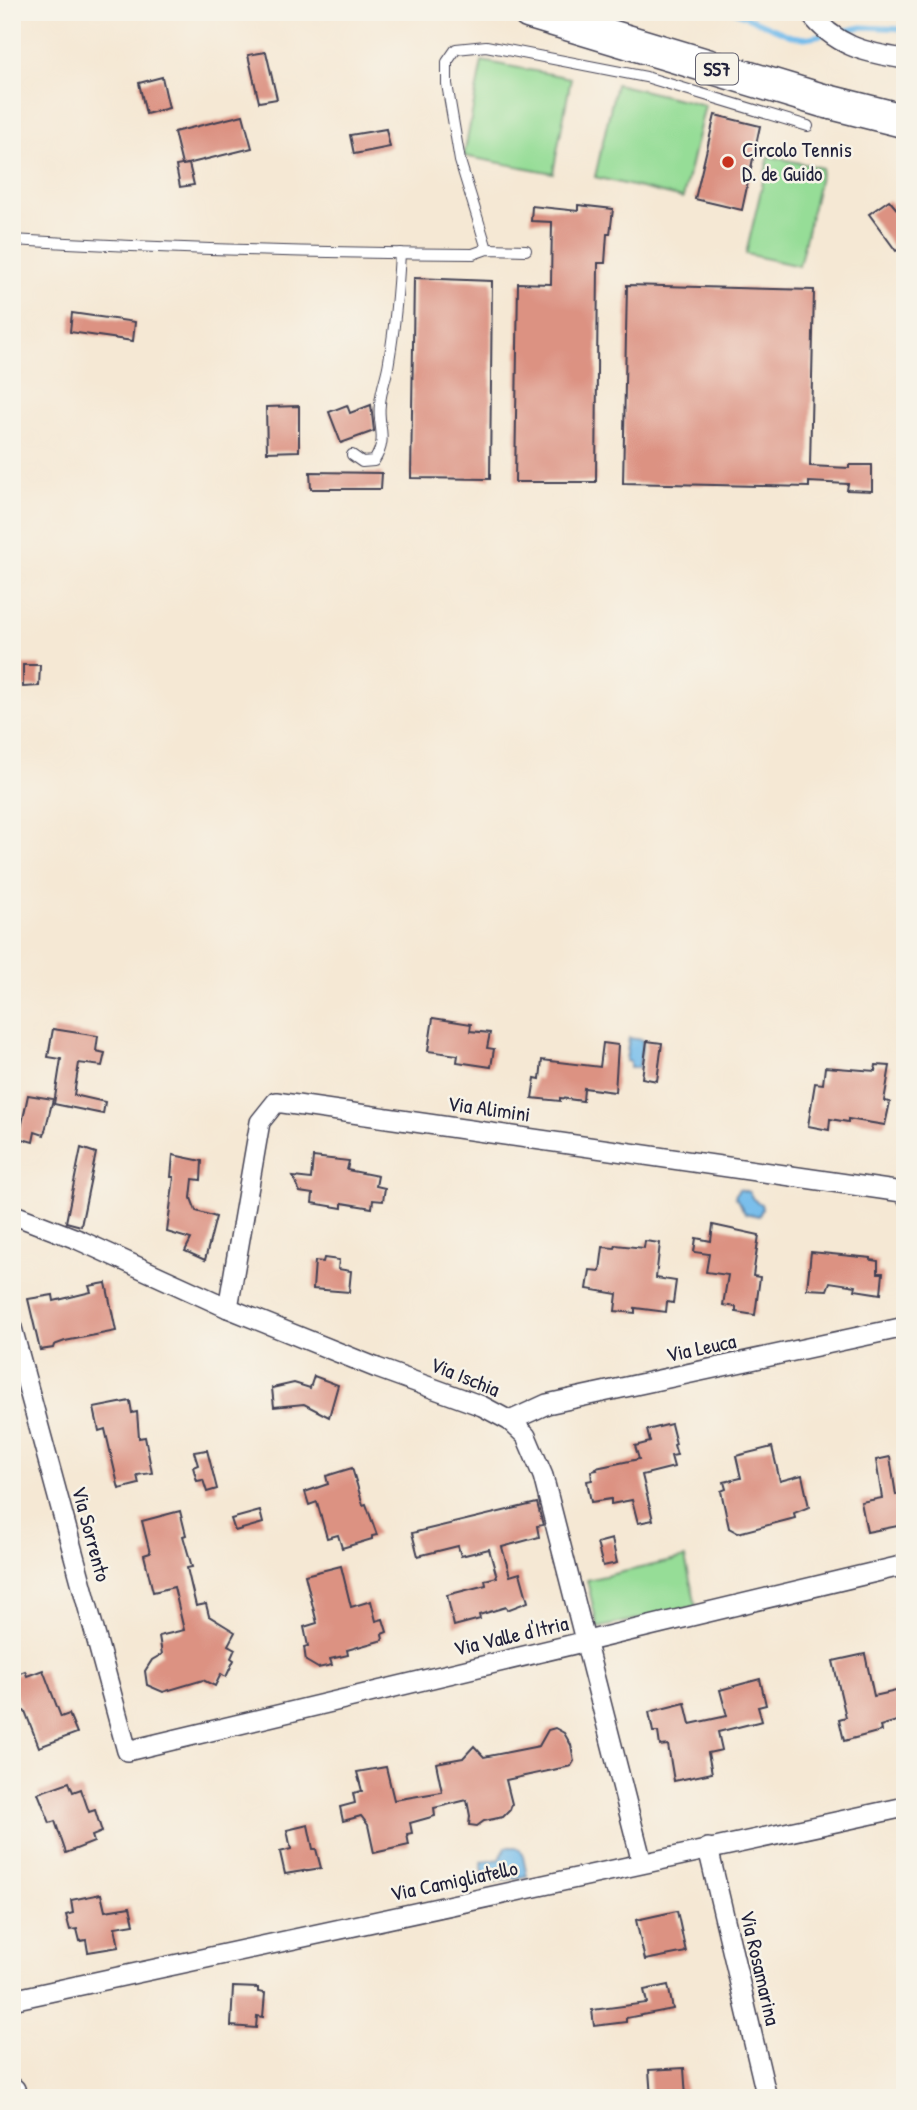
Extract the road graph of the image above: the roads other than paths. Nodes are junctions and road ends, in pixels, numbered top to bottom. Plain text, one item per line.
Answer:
1 (529, 12) edge
2 (599, 12) edge
3 (810, 14) edge
4 (905, 59) edge
5 (905, 98) edge
6 (905, 121) edge
7 (808, 126) dead end
8 (12, 240) edge
9 (487, 249) junction
10 (526, 250) dead end
11 (400, 253) junction
12 (352, 454) dead end
13 (905, 1196) edge
14 (12, 1213) edge
15 (228, 1308) junction
16 (905, 1327) edge
17 (12, 1328) edge
18 (510, 1421) junction
19 (905, 1565) edge
20 (586, 1641) junction
21 (127, 1751) joint
22 (905, 1807) edge
23 (708, 1848) junction
24 (642, 1863) junction
25 (12, 2000) edge
26 (12, 2091) edge
27 (14, 2098) edge
28 (767, 2098) edge

1 - 6 highway, SS7
2 - 5 highway, SS7
3 - 4 street
7 - 9 lane
8 - 11 lane
9 - 10 lane
9 - 11 lane
11 - 12 lane
13 - 15 street, Via Alimini
14 - 15 street, Via Ischia
15 - 18 street, Via Ischia
16 - 18 street, Via Leuca
17 - 21 street, Via Sorrento
18 - 20 street, Via Ischia
19 - 20 street, Via Valle d'Itria
20 - 21 street, Via Valle d'Itria
20 - 24 street, Via Ischia
22 - 23 street, Via Camigliatello
23 - 24 street, Via Camigliatello
23 - 28 street, Via Rosamarina
24 - 25 street, Via Camigliatello
26 - 27 main road

